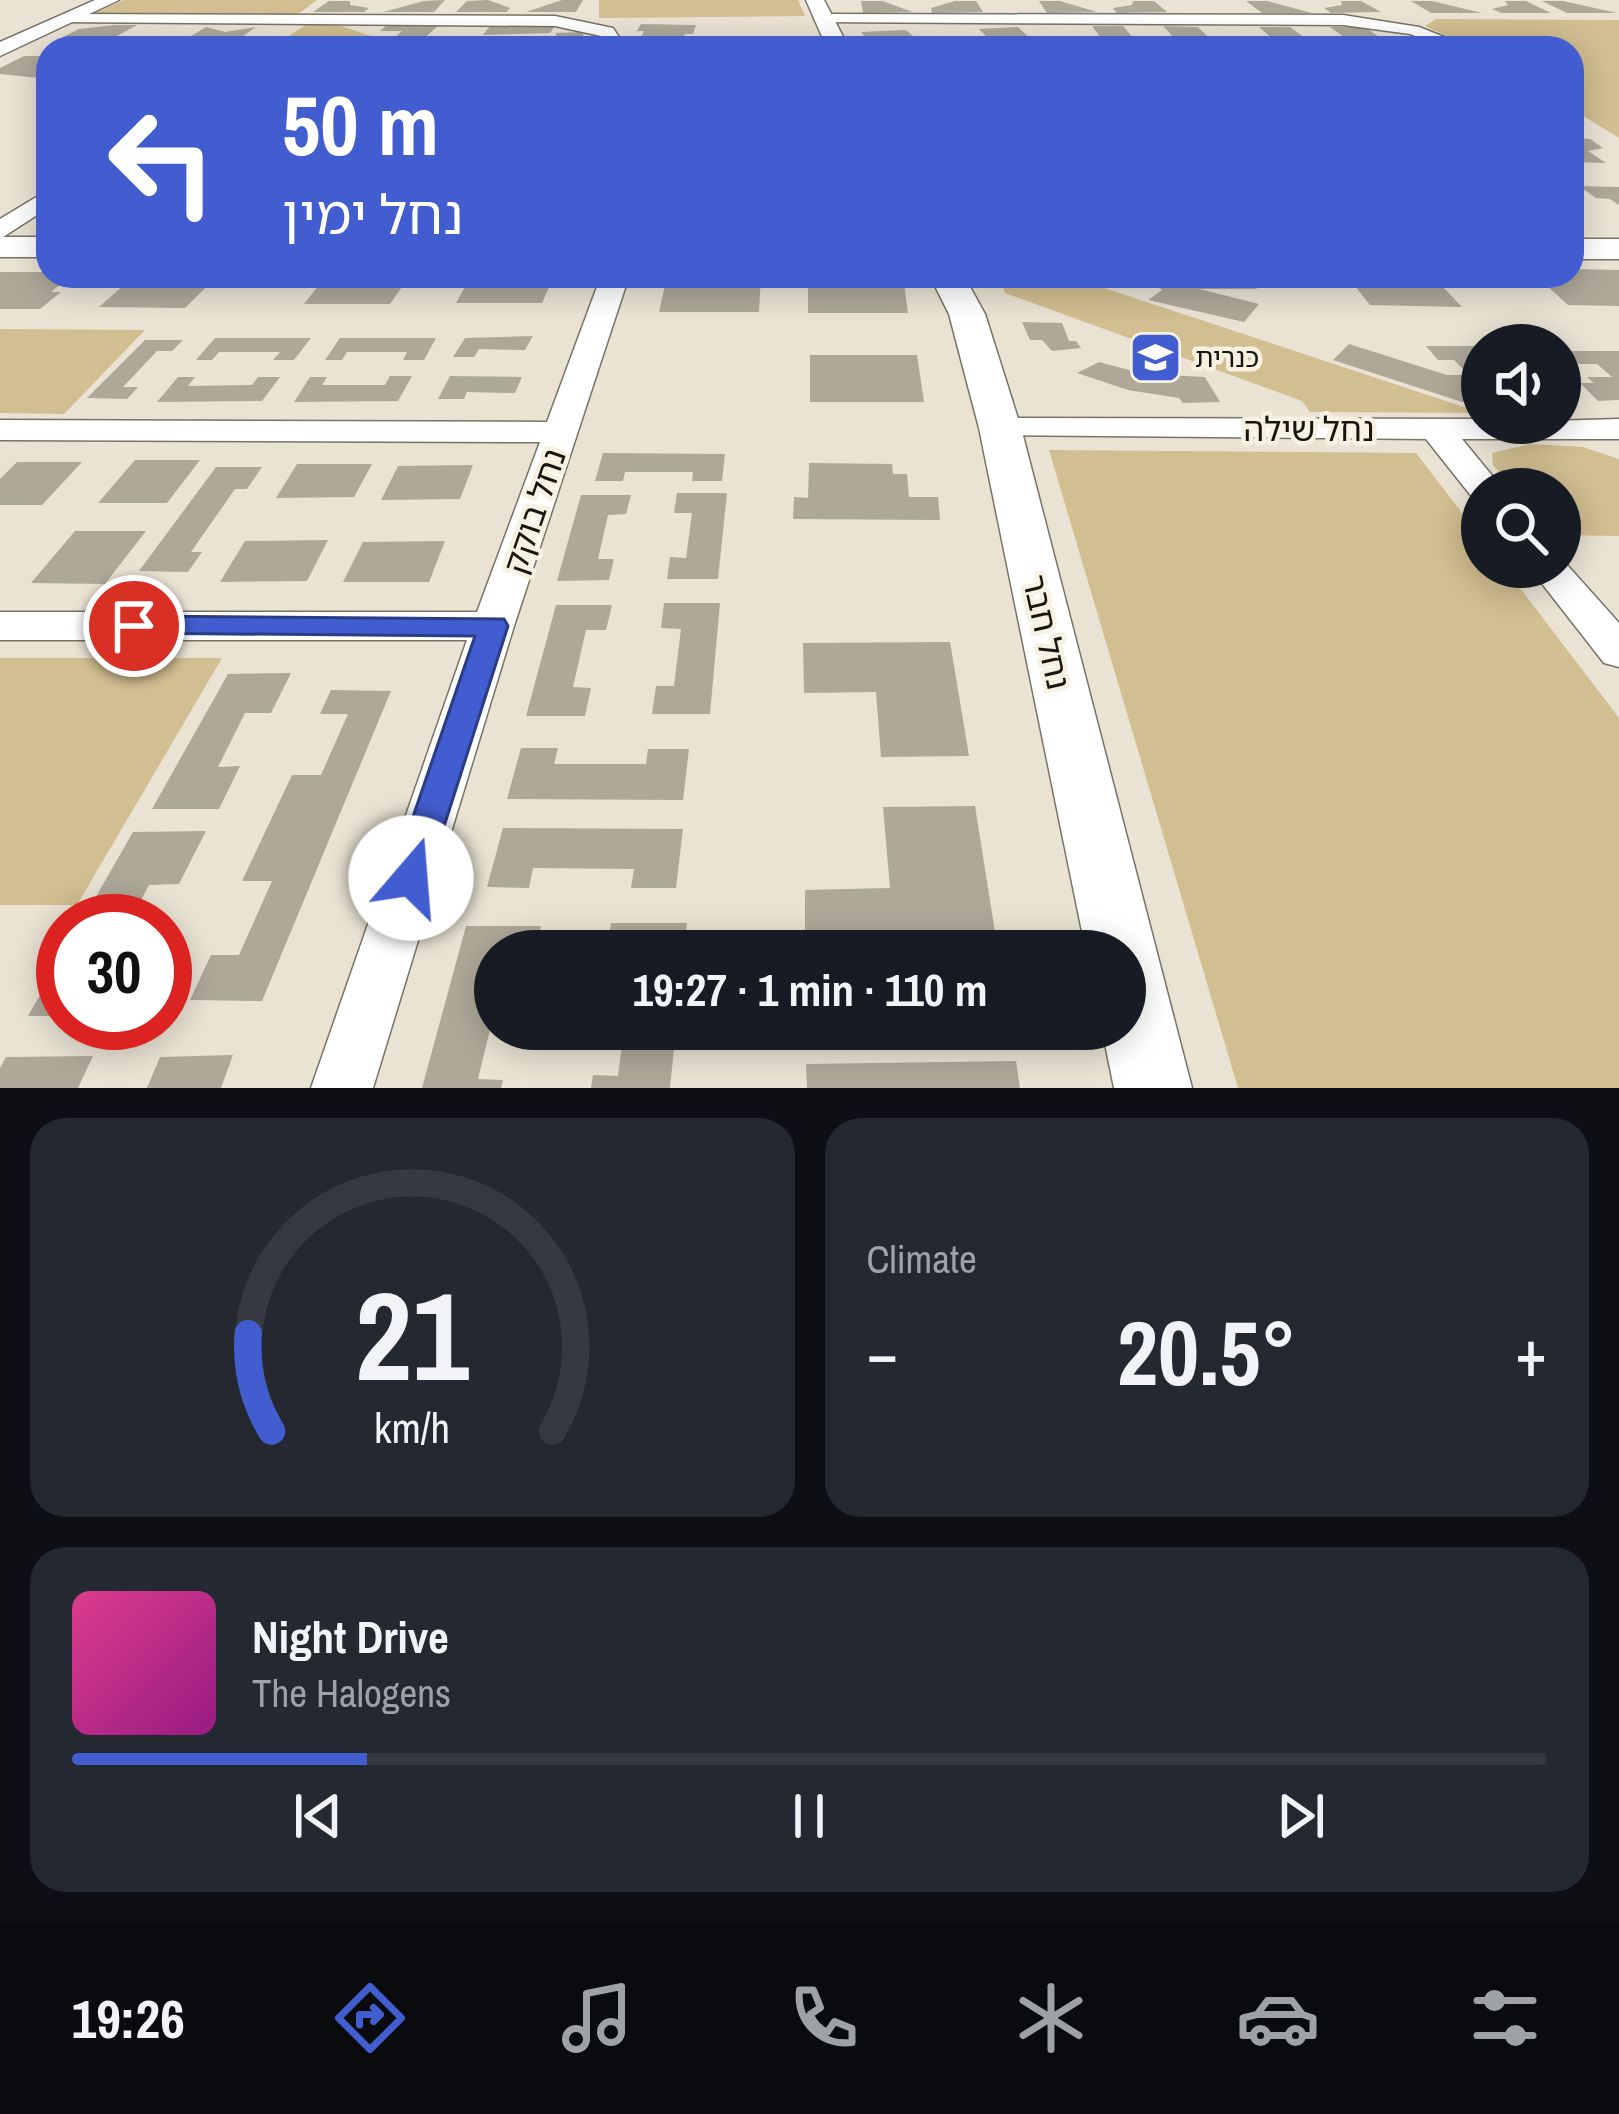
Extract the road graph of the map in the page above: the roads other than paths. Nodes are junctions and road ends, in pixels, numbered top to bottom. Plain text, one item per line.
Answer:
1 (93, 0) edge
2 (110, 0) edge
3 (817, 5) edge
4 (66, 19) junction
5 (296, 19) junction
6 (1031, 19) junction
7 (1048, 33) dead end
8 (272, 36) edge
9 (610, 36) edge
10 (832, 36) edge
11 (1430, 36) edge
12 (0, 46) edge
13 (36, 206) edge
14 (0, 231) edge
15 (0, 247) edge
16 (36, 247) edge
17 (1584, 249) edge
18 (1619, 249) edge
19 (611, 288) edge
20 (964, 289) edge
21 (1000, 428) junction
22 (1436, 429) junction
23 (0, 430) edge
24 (1619, 430) edge
25 (561, 431) junction
26 (1468, 468) edge
27 (1566, 588) edge
28 (0, 626) edge
29 (493, 626) junction
30 (1619, 652) edge
31 (1116, 930) edge
32 (1145, 1050) edge
33 (342, 1088) edge
34 (1154, 1088) edge

1 - 12 street
2 - 4 street
3 - 6 street
3 - 10 street
4 - 5 street
4 - 12 street
5 - 8 street
5 - 9 street
6 - 7 street
6 - 11 street
13 - 14 street
15 - 16 street
17 - 18 street
19 - 25 street, נחל בוקק
20 - 21 street, נחל חבר
21 - 22 street, נחל שילה
21 - 31 street, נחל חבר
22 - 24 street, נחל שילה
22 - 26 street
23 - 25 street
25 - 29 street, נחל בוקק
27 - 30 street
28 - 29 street
29 - 33 street, נחל בוקק
32 - 34 street

